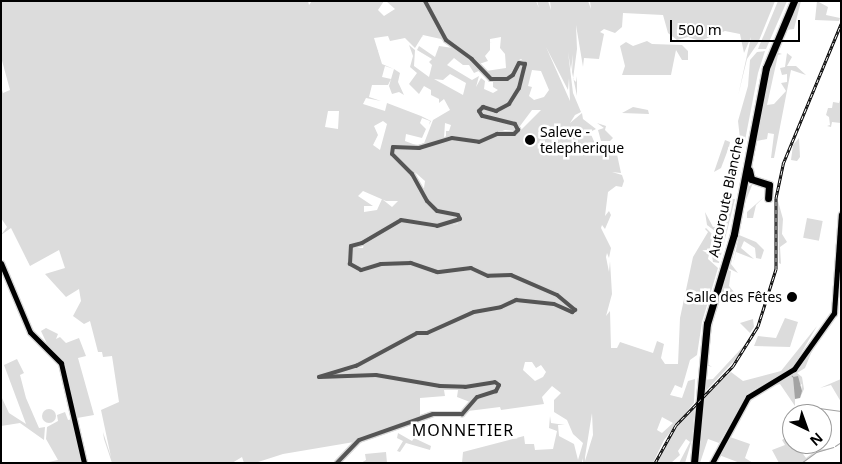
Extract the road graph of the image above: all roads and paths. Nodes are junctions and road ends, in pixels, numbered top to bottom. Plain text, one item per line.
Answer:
1 (424, 1) edge
2 (793, 1) edge
3 (751, 142) junction
4 (755, 181) junction
5 (767, 195) dead end
6 (841, 214) edge
7 (738, 215) junction
8 (1, 262) edge
9 (837, 312) edge
10 (84, 463) edge
11 (337, 463) edge
12 (692, 463) edge
13 (712, 463) edge

1 - 11 street
2 - 3 highway, Autoroute Blanche
2 - 12 highway, Autoroute Blanche
3 - 4 highway
3 - 7 highway, Autoroute Blanche
4 - 5 highway
4 - 7 highway
6 - 9 main road
7 - 12 highway, Autoroute Blanche
8 - 10 main road
9 - 13 main road

